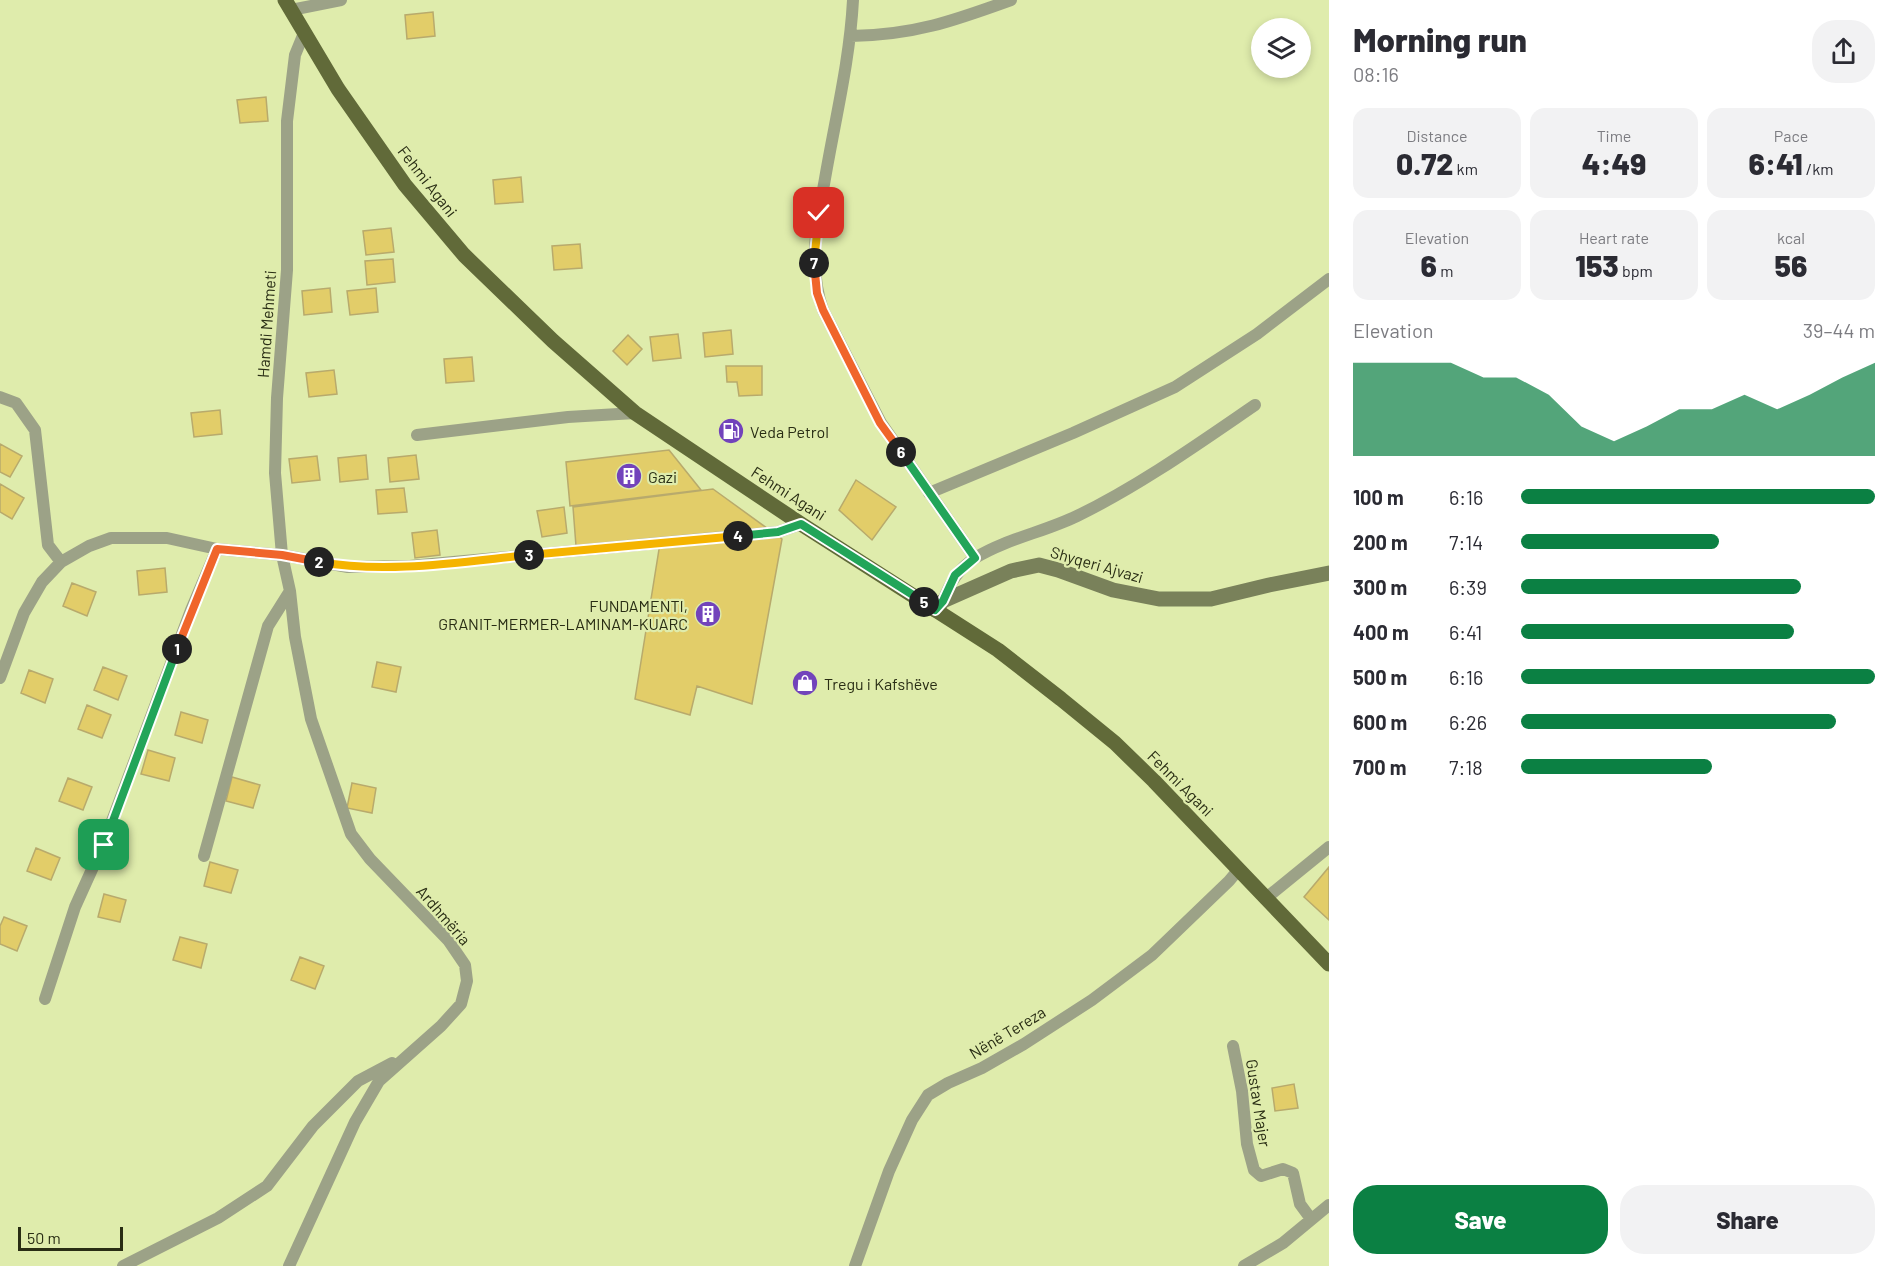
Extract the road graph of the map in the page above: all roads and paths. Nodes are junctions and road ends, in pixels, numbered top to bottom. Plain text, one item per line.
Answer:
1 (341, 0) edge
2 (853, 0) edge
3 (1011, 0) edge
4 (288, 5) edge
5 (304, 33) junction
6 (851, 36) junction
7 (1329, 279) edge
8 (0, 397) edge
9 (1255, 405) dead end
10 (635, 413) junction
11 (417, 435) dead end
12 (929, 493) junction
13 (801, 524) junction
14 (217, 549) junction
15 (282, 555) junction
16 (975, 558) junction
17 (61, 562) junction
18 (1329, 573) edge
19 (290, 591) junction
20 (939, 606) junction
21 (0, 678) edge
22 (1329, 847) edge
23 (204, 856) dead end
24 (1239, 869) junction
25 (1265, 899) junction
26 (1329, 964) edge
27 (45, 999) dead end
28 (1233, 1046) dead end
29 (412, 1053) junction
30 (1329, 1205) edge
31 (1311, 1219) junction
32 (123, 1266) edge
33 (289, 1266) edge
34 (855, 1266) edge
35 (1244, 1266) edge

1 - 4 street
2 - 6 street
3 - 6 street
4 - 5 main road, Fehmi Agani
5 - 10 main road, Fehmi Agani
5 - 15 street, Hamdi Mehmeti
6 - 12 street
7 - 12 street
8 - 17 street
9 - 16 street
10 - 11 street
10 - 13 main road, Fehmi Agani
12 - 16 street
13 - 15 street
13 - 20 main road, Fehmi Agani
14 - 15 street
14 - 17 street
14 - 27 street
15 - 19 street, Ardhmëria
16 - 20 street
17 - 21 street
18 - 20 street, Shyqeri Ajvazi
19 - 23 street
19 - 29 street, Ardhmëria
20 - 24 main road, Fehmi Agani
22 - 25 street
24 - 25 main road, Fehmi Agani
24 - 34 street, Nënë Tereza
25 - 26 main road, Fehmi Agani
28 - 31 street, Gustav Majer
29 - 32 street
29 - 33 street, Ardhmëria
30 - 31 street
31 - 35 street

